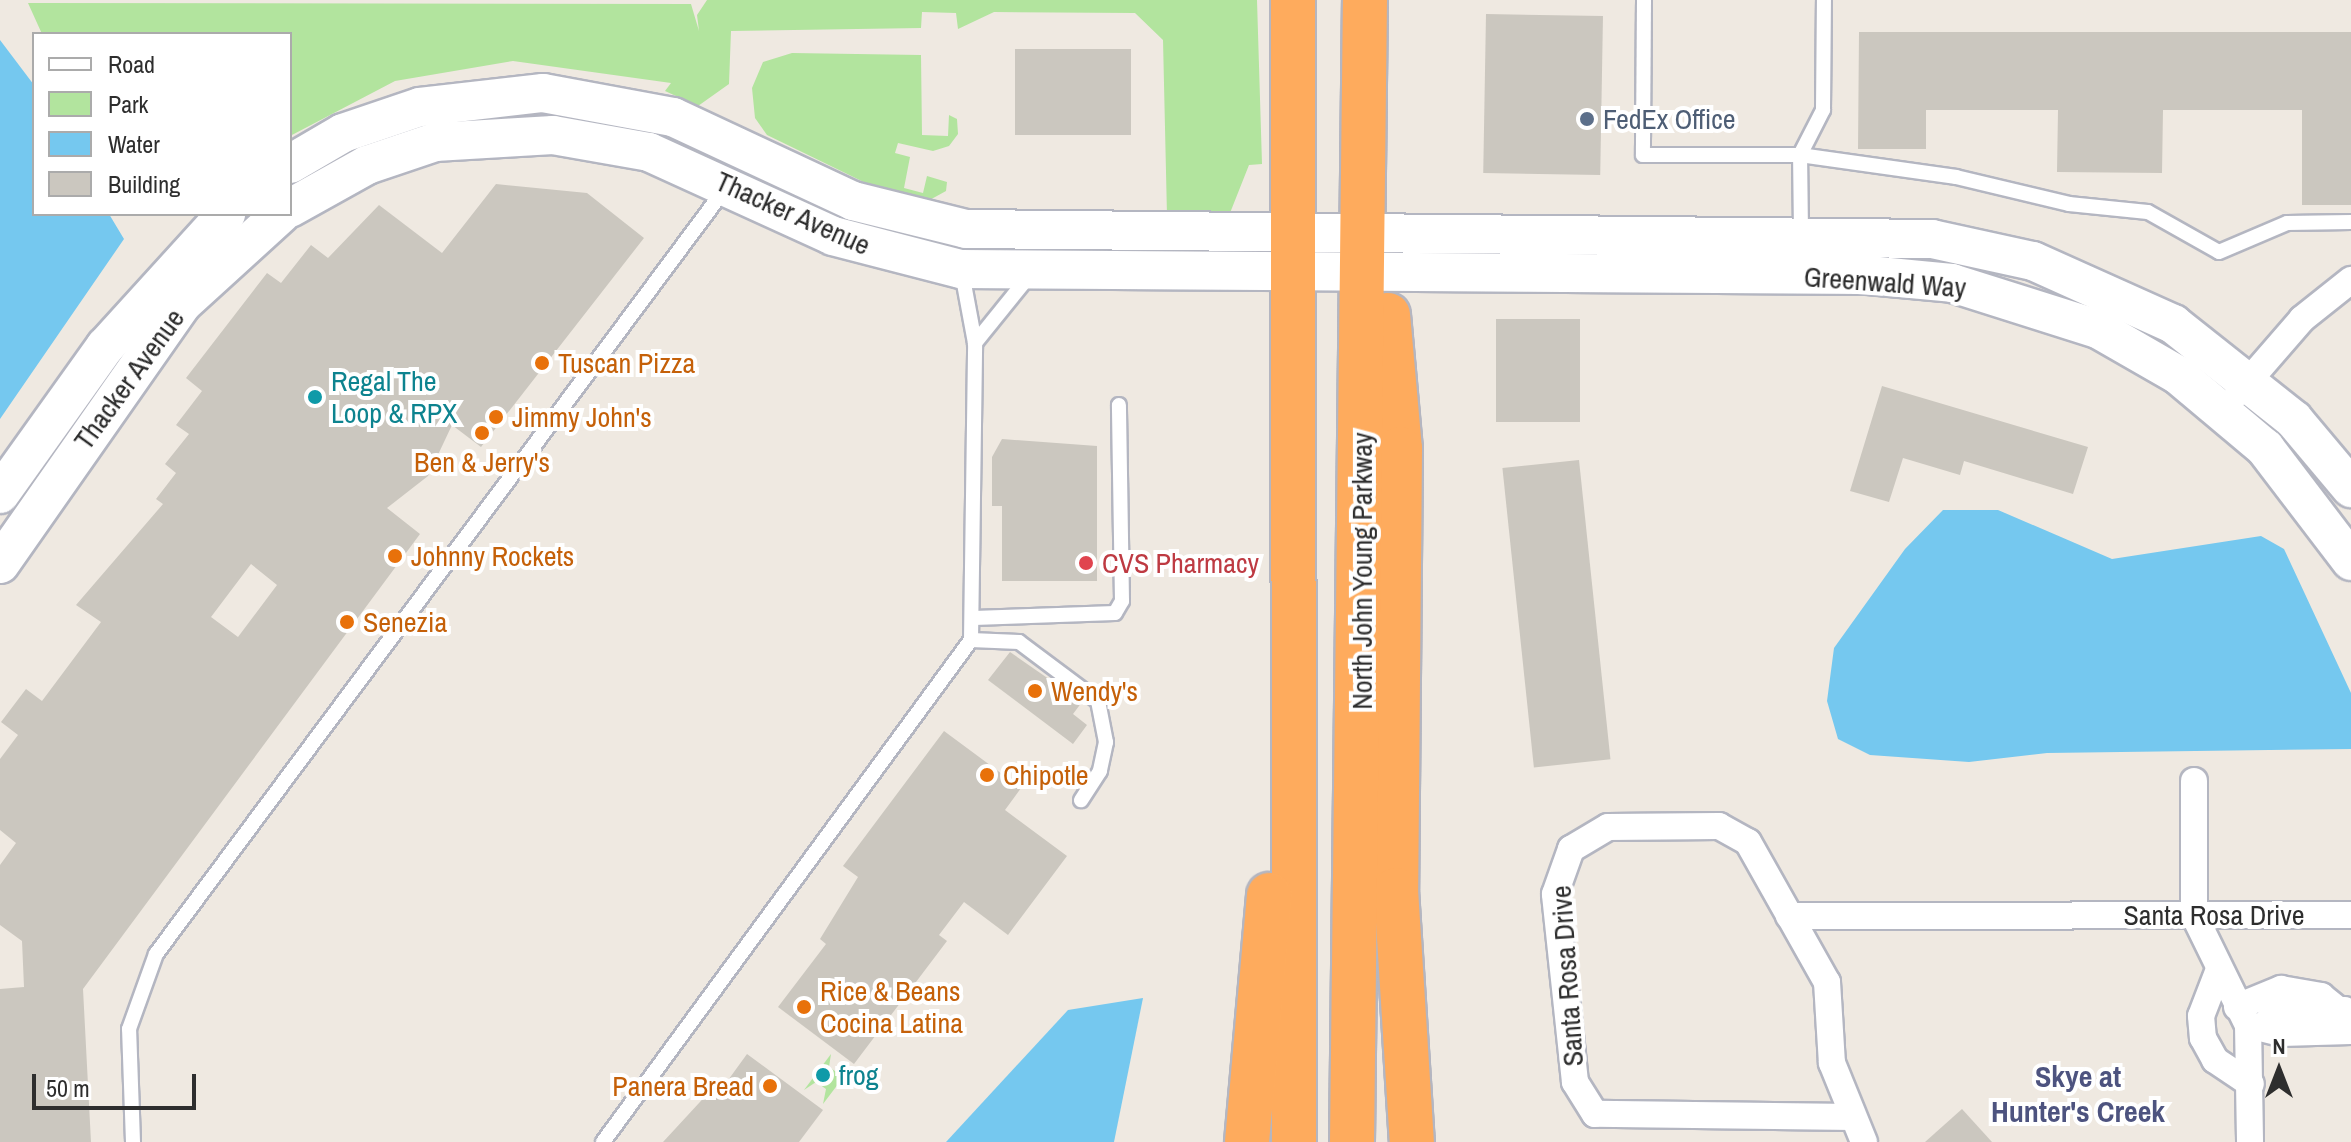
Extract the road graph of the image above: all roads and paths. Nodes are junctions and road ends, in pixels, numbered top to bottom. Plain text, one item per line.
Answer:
1 (1293, 0) edge
2 (1365, 0) edge
3 (1644, 0) edge
4 (1824, 0) edge
5 (732, 141) junction
6 (1800, 155) junction
7 (292, 163) edge
8 (728, 182) junction
9 (292, 207) edge
10 (224, 216) edge
11 (279, 216) edge
12 (2351, 222) edge
13 (1006, 231) junction
14 (1801, 233) junction
15 (1297, 252) junction
16 (1369, 259) junction
17 (961, 269) junction
18 (1034, 271) junction
19 (1803, 275) junction
20 (2351, 280) edge
21 (975, 343) junction
22 (2250, 380) junction
23 (1119, 405) dead end
24 (2224, 408) junction
25 (2351, 488) edge
26 (0, 494) edge
27 (1295, 518) junction
28 (2351, 561) edge
29 (0, 564) edge
30 (974, 618) junction
31 (971, 640) junction
32 (2194, 781) dead end
33 (1081, 800) dead end
34 (2194, 915) junction
35 (2351, 915) edge
36 (1789, 916) junction
37 (2218, 972) junction
38 (2347, 1017) edge
39 (2250, 1019) junction
40 (2251, 1084) junction
41 (1853, 1117) junction
42 (133, 1142) edge
43 (603, 1142) edge
44 (1247, 1142) edge
45 (1294, 1142) edge
46 (1352, 1142) edge
47 (1412, 1142) edge
48 (1864, 1142) edge
49 (2250, 1142) edge

1 - 15 highway
2 - 16 highway, North John Young Parkway
3 - 6 lane
4 - 6 lane
5 - 7 street, Thacker Avenue
5 - 8 street
5 - 13 street, Thacker Avenue
6 - 12 lane
6 - 14 lane
8 - 9 street, Thacker Avenue
8 - 17 street, Thacker Avenue
8 - 42 lane
10 - 26 street, Thacker Avenue
11 - 29 street, Thacker Avenue
13 - 15 street, Thacker Avenue
13 - 17 street
14 - 16 street, Greenwald Way
14 - 19 street
14 - 22 street, Greenwald Way
15 - 16 street, Thacker Avenue
15 - 18 street, Thacker Avenue
15 - 27 highway
16 - 19 street, Greenwald Way
16 - 46 highway, North John Young Parkway
16 - 47 highway
17 - 18 street, Thacker Avenue
17 - 21 lane
18 - 21 lane
19 - 24 street, Greenwald Way
20 - 22 street
21 - 30 lane
22 - 24 street
22 - 25 street, Greenwald Way
23 - 30 lane
24 - 28 street, Greenwald Way
27 - 44 highway
27 - 45 highway
30 - 31 lane
31 - 33 lane
31 - 43 lane
32 - 34 street
34 - 35 street, Santa Rosa Drive
34 - 36 street, Santa Rosa Drive
34 - 37 street
36 - 41 street, Santa Rosa Drive
36 - 41 street, Santa Rosa Drive
37 - 39 street
37 - 40 street
38 - 39 street
38 - 39 street
39 - 40 street
40 - 49 street
41 - 48 street, Santa Rosa Drive

